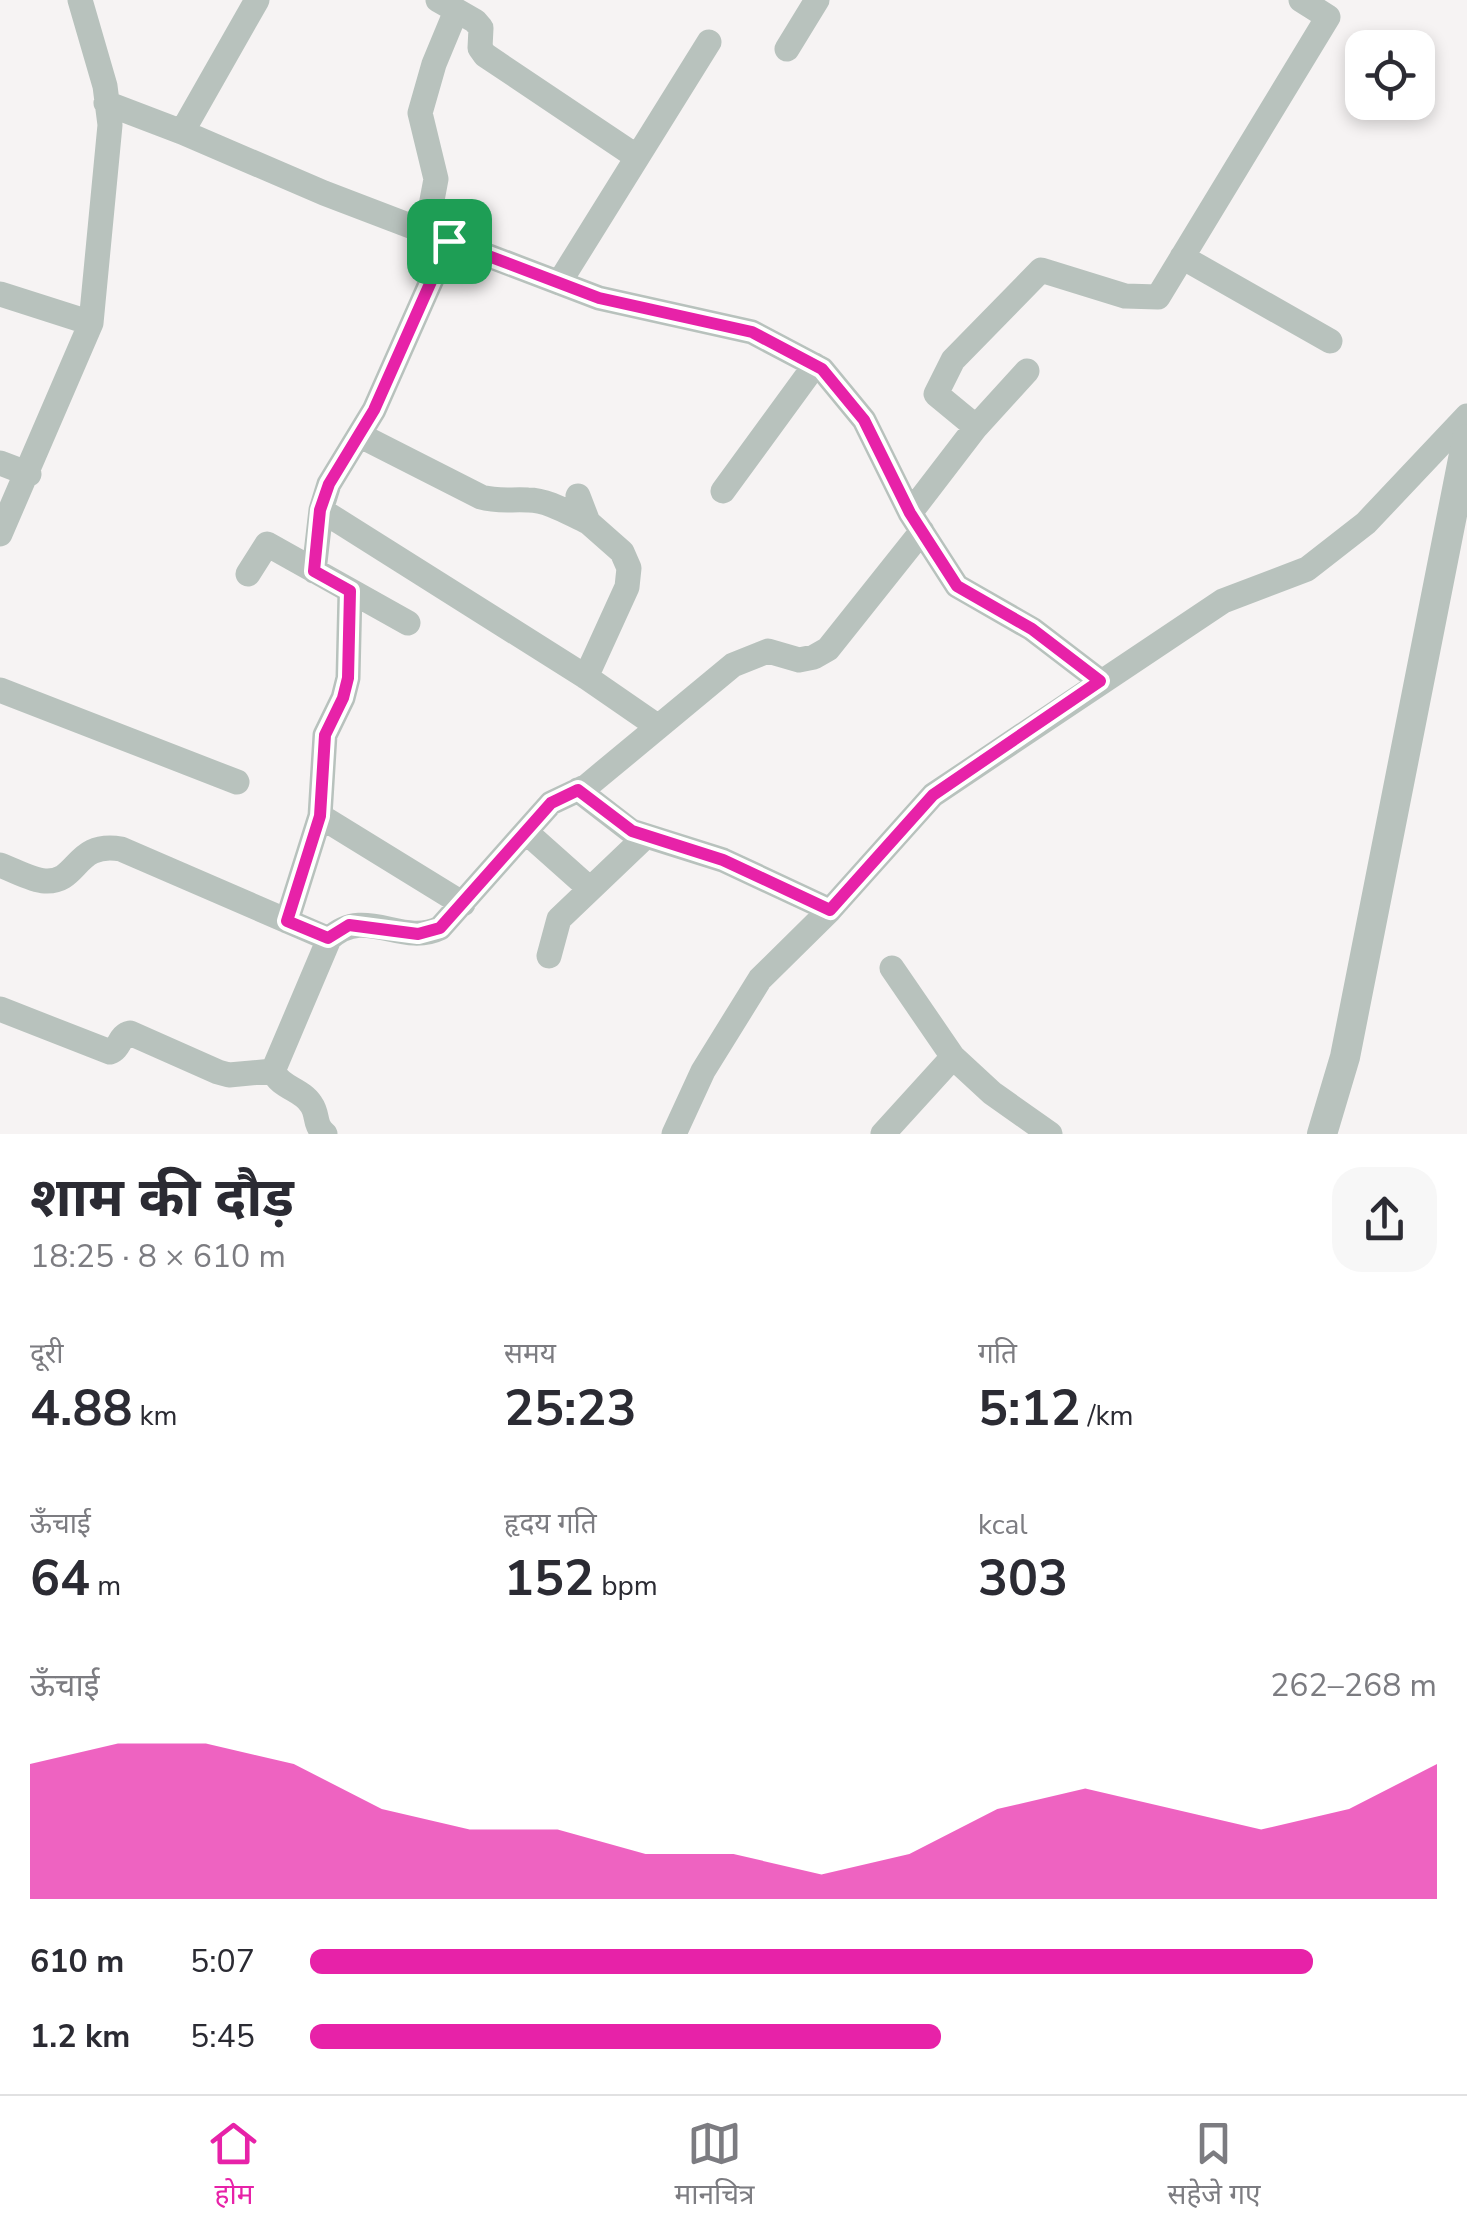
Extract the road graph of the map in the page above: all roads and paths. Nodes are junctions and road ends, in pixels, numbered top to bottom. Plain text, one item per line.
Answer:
1 (80, 0) edge
2 (257, 0) edge
3 (817, 0) edge
4 (1302, 0) edge
5 (447, 5) edge
6 (709, 42) dead end
7 (787, 49) dead end
8 (106, 104) junction
9 (182, 132) junction
10 (637, 158) junction
11 (438, 237) junction
12 (1182, 257) junction
13 (559, 282) junction
14 (0, 294) edge
15 (91, 323) junction
16 (1330, 341) dead end
17 (815, 364) junction
18 (1027, 371) dead end
19 (1467, 416) edge
20 (976, 427) junction
21 (359, 435) junction
22 (1467, 439) edge
23 (0, 462) edge
24 (29, 474) junction
25 (723, 491) dead end
26 (578, 496) dead end
27 (320, 510) junction
28 (588, 522) junction
29 (916, 522) junction
30 (0, 534) edge
31 (314, 571) junction
32 (248, 574) dead end
33 (350, 591) junction
34 (408, 624) dead end
35 (586, 677) junction
36 (1100, 681) junction
37 (0, 690) edge
38 (657, 726) junction
39 (237, 782) dead end
40 (578, 790) junction
41 (320, 816) junction
42 (526, 832) junction
43 (646, 836) junction
44 (0, 865) edge
45 (590, 888) junction
46 (462, 904) junction
47 (830, 910) junction
48 (287, 921) junction
49 (328, 938) junction
50 (548, 956) dead end
51 (892, 968) dead end
52 (0, 1009) edge
53 (954, 1057) junction
54 (273, 1071) junction
55 (324, 1134) edge
56 (674, 1134) edge
57 (883, 1134) edge
58 (1050, 1134) edge
59 (1322, 1134) edge

1 - 8 street
2 - 9 street
3 - 7 street
4 - 12 street
5 - 10 street
5 - 11 street
6 - 10 street
8 - 9 street
8 - 15 street
9 - 11 street
10 - 13 street
11 - 13 street
11 - 21 street
12 - 16 street
12 - 20 street
13 - 17 street
14 - 15 street
15 - 24 street
17 - 25 street
17 - 29 street
18 - 20 street
19 - 36 street
20 - 29 street
21 - 27 street
21 - 28 street
22 - 59 street
23 - 24 street
24 - 30 street
26 - 28 street
27 - 31 street
27 - 35 street
28 - 35 street
29 - 36 street
29 - 38 street
31 - 32 street
31 - 33 street
33 - 34 street
33 - 41 street
35 - 38 street
36 - 47 street
37 - 39 street
38 - 40 street
40 - 42 street
40 - 43 street
41 - 46 street
41 - 48 street
42 - 45 street
42 - 46 street
43 - 45 street
43 - 47 street
44 - 48 street
45 - 50 street
46 - 49 street
47 - 56 street
48 - 49 street
49 - 54 street
51 - 53 street
52 - 54 street
53 - 57 street
53 - 58 street
54 - 55 street

